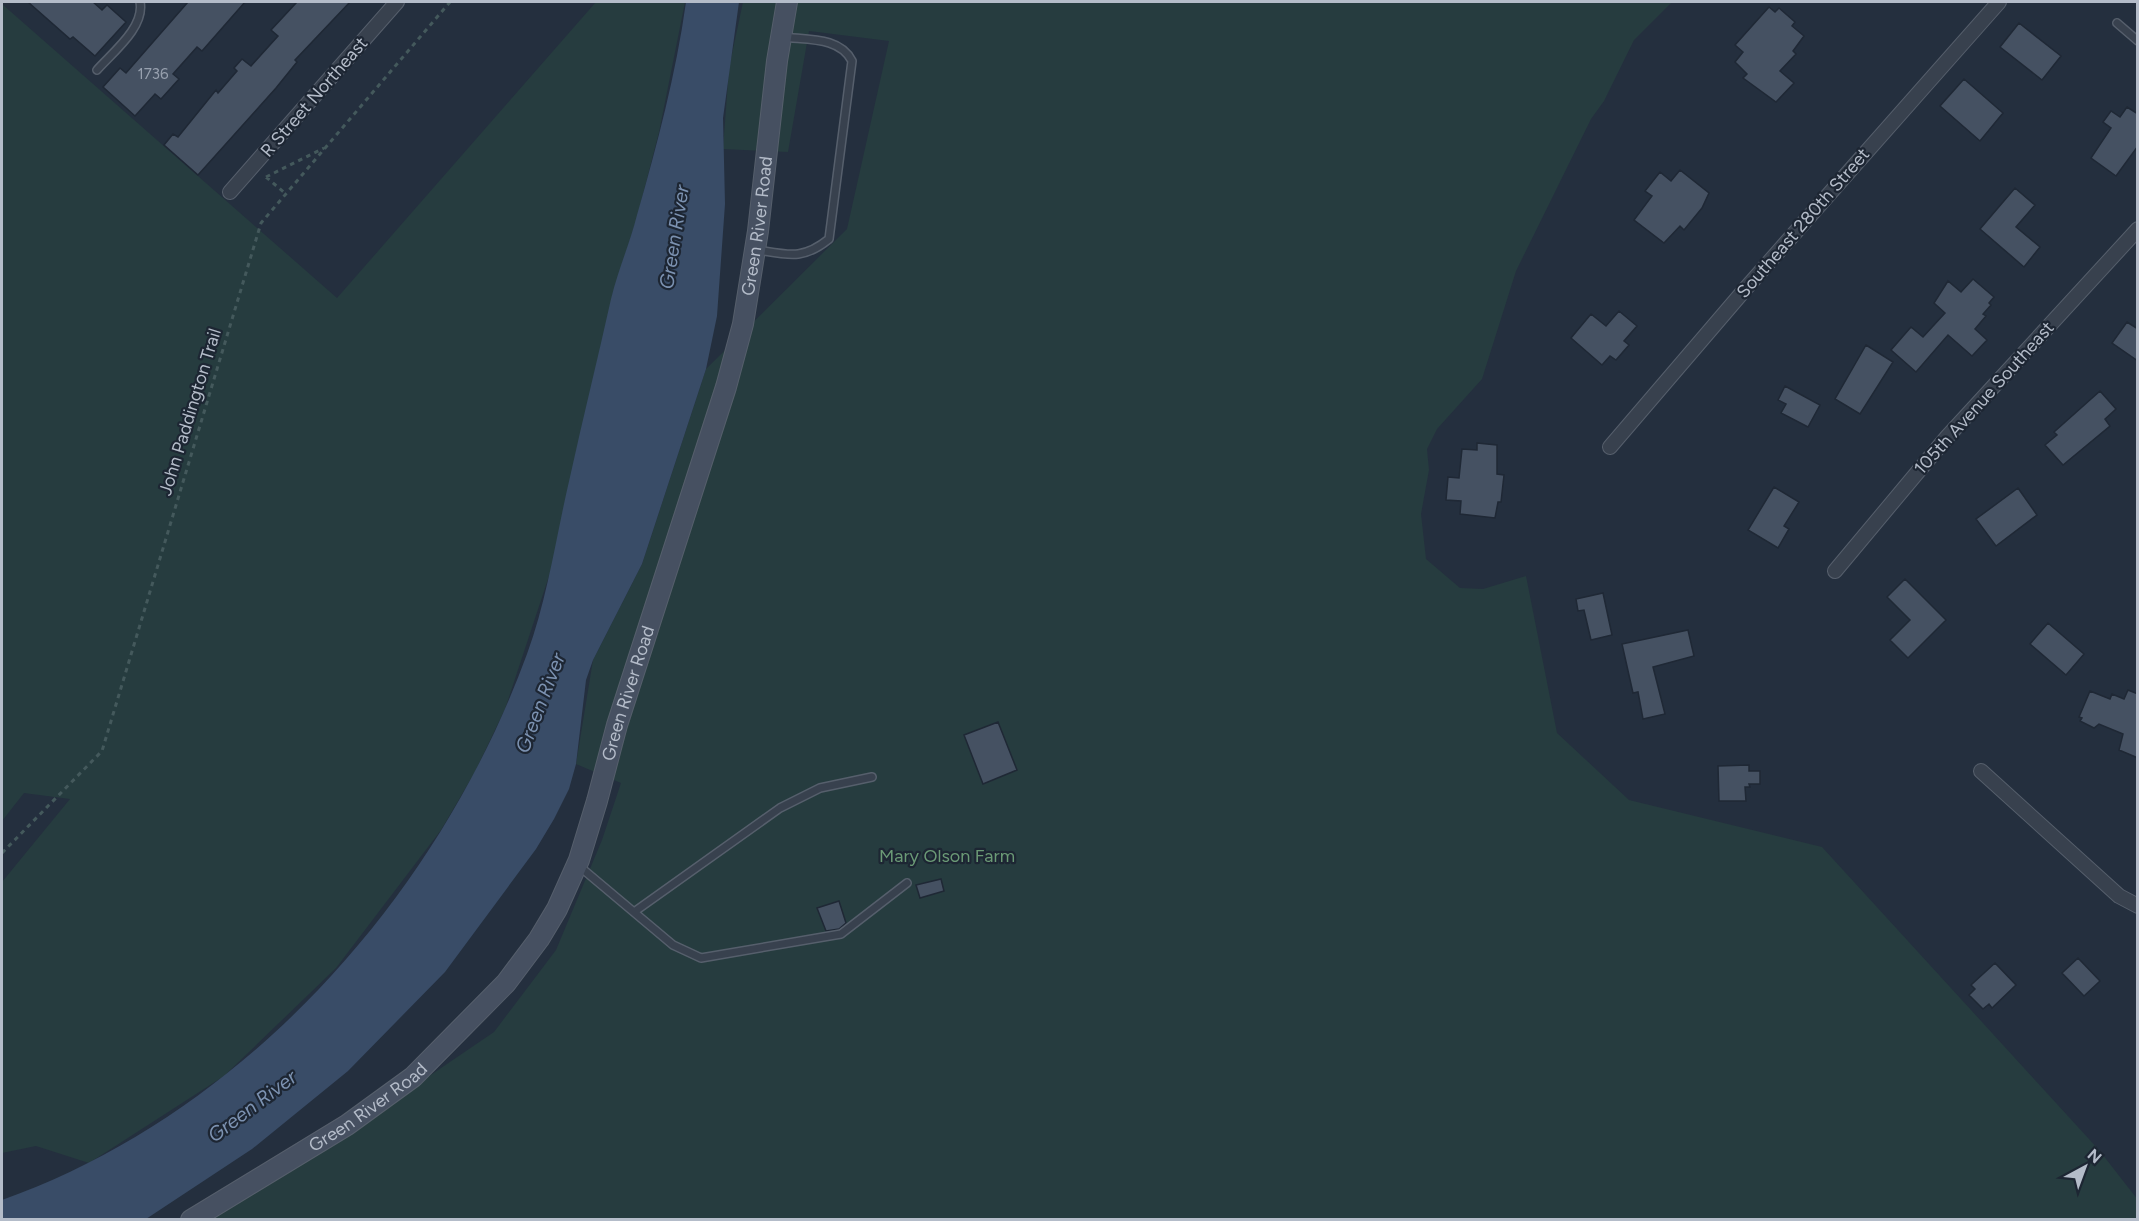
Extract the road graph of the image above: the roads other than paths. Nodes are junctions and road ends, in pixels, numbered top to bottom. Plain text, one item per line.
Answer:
1 (140, 2) edge
2 (397, 2) edge
3 (787, 2) edge
4 (1999, 2) edge
5 (2117, 22) dead end
6 (781, 36) junction
7 (2138, 41) edge
8 (98, 70) dead end
9 (230, 192) dead end
10 (2138, 229) edge
11 (756, 249) junction
12 (1610, 447) dead end
13 (1835, 571) dead end
14 (1981, 771) dead end
15 (872, 777) dead end
16 (577, 864) junction
17 (907, 883) dead end
18 (2138, 906) edge
19 (634, 912) junction
20 (191, 1220) edge

1 - 8 lane
2 - 9 street, R Street Northeast
3 - 6 street, Green River Road
4 - 12 street, Southeast 280th Street
5 - 7 lane
6 - 11 street, Green River Road
6 - 11 lane
10 - 13 street, 105th Avenue Southeast
11 - 16 street, Green River Road
14 - 18 street
15 - 19 lane
16 - 19 lane
16 - 20 street, Green River Road
17 - 19 lane

